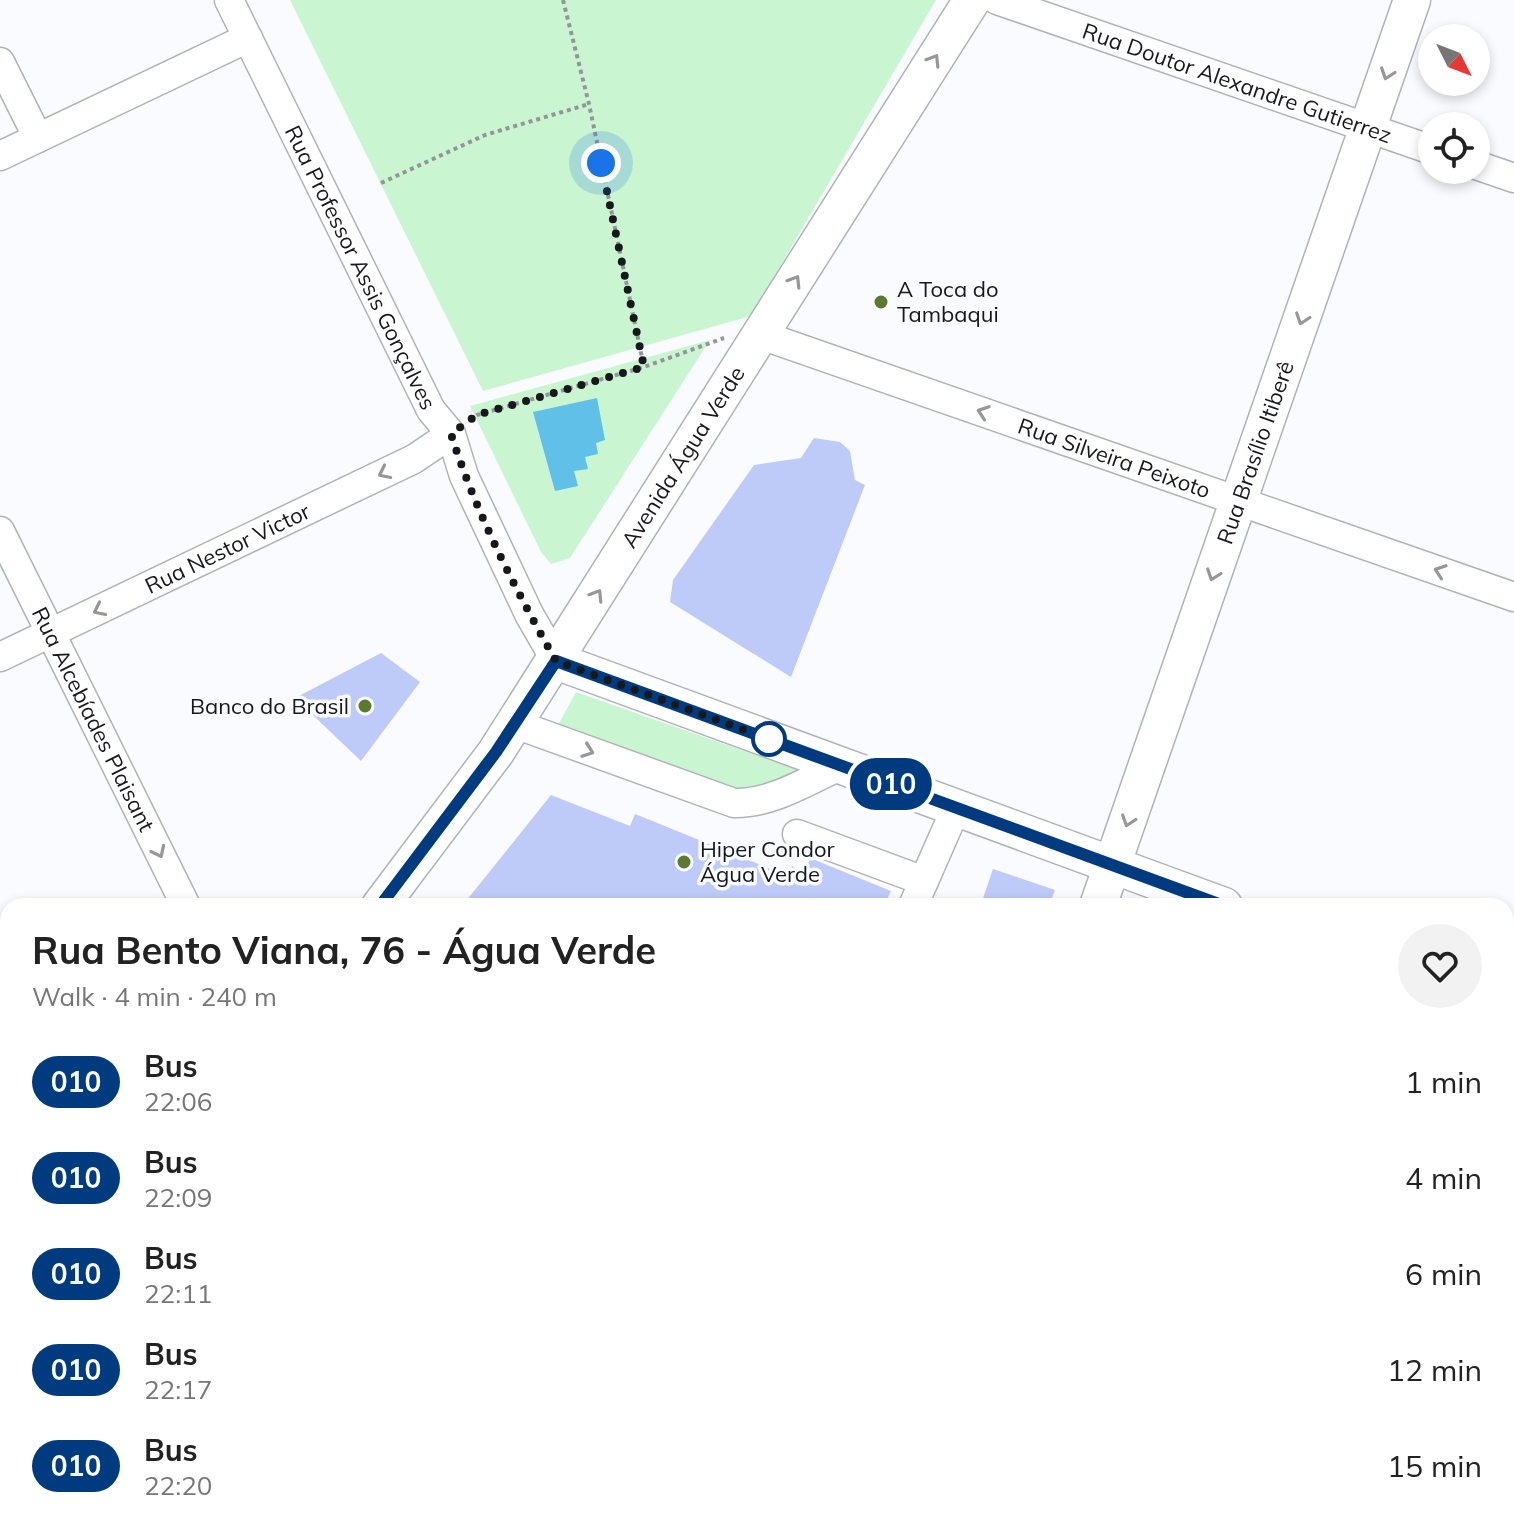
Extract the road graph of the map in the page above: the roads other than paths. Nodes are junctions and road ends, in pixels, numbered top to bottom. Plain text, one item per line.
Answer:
1 (229, 0) edge
2 (972, 0) edge
3 (997, 0) edge
4 (1412, 0) edge
5 (248, 38) junction
6 (0, 62) edge
7 (1368, 127) junction
8 (38, 138) junction
9 (1418, 145) edge
10 (0, 156) edge
11 (1490, 170) edge
12 (1514, 178) edge
13 (761, 335) junction
14 (451, 434) junction
15 (1239, 501) junction
16 (0, 531) edge
17 (1514, 597) edge
18 (51, 633) junction
19 (0, 657) edge
20 (556, 661) junction
21 (515, 724) junction
22 (840, 766) junction
23 (956, 808) junction
24 (797, 834) dead end
25 (1112, 866) junction
26 (919, 893) edge
27 (182, 898) edge
28 (386, 898) edge
29 (1101, 898) edge
30 (1202, 898) edge

1 - 5 street, Rua Professor Assis Gonçalves
13 -> 2 main road, Avenida Água Verde
3 - 7 street, Rua Doutor Alexandre Gutierrez
4 -> 7 main road, Rua Brasílio Itiberê
5 - 8 street
5 - 14 street, Rua Professor Assis Gonçalves
6 - 8 street
7 - 9 street, Rua Doutor Alexandre Gutierrez
7 -> 15 main road, Rua Brasílio Itiberê
8 - 10 street
11 - 12 street
15 -> 13 street, Rua Silveira Peixoto
20 -> 13 main road, Avenida Água Verde
14 -> 18 street, Rua Nestor Victor
14 - 20 street, Rua Professor Assis Gonçalves
17 -> 15 street, Rua Silveira Peixoto
15 -> 25 main road, Rua Brasílio Itiberê
16 - 18 street, Rua Alcebíades Plaisant
18 - 19 street, Rua Nestor Victor
18 -> 27 street, Rua Alcebíades Plaisant
20 - 21 main road, Avenida Água Verde
20 - 22 main road
21 -> 22 street
21 - 28 main road, Avenida Água Verde
22 - 23 main road
23 - 25 main road
23 - 26 street
24 - 26 street
25 - 29 main road, Rua Brasílio Itiberê
25 - 30 main road

